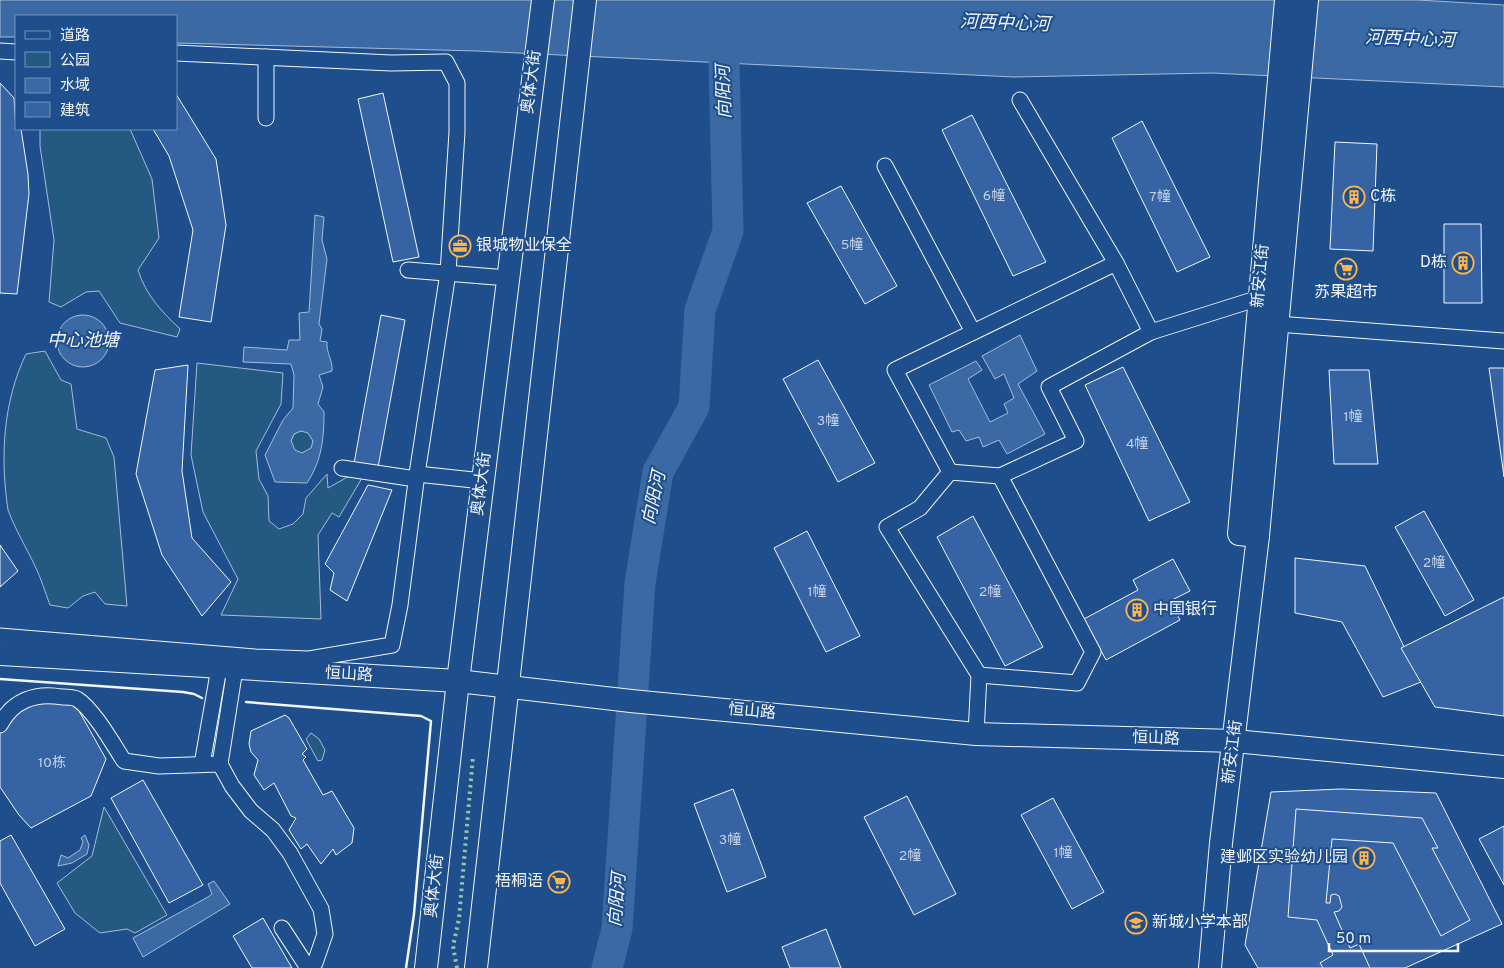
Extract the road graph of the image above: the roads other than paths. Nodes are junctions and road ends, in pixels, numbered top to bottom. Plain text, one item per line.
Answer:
1 (543, 0) edge
2 (585, 0) edge
3 (1286, 0) edge
4 (1307, 0) edge
5 (0, 51) edge
6 (15, 52) edge
7 (178, 53) edge
8 (266, 57) junction
9 (1020, 100) dead end
10 (1286, 103) junction
11 (266, 118) dead end
12 (885, 166) dead end
13 (1116, 263) junction
14 (408, 270) dead end
15 (448, 273) junction
16 (508, 278) junction
17 (1259, 298) junction
18 (1277, 324) junction
19 (974, 332) junction
20 (1151, 332) junction
21 (1504, 341) edge
22 (342, 468) dead end
23 (950, 472) junction
24 (417, 476) junction
25 (1000, 476) junction
26 (483, 481) junction
27 (1258, 536) junction
28 (0, 636) edge
29 (0, 654) edge
30 (227, 668) junction
31 (979, 675) junction
32 (458, 681) junction
33 (508, 688) junction
34 (0, 725) edge
35 (976, 734) junction
36 (1234, 742) junction
37 (202, 764) junction
38 (220, 764) junction
39 (1504, 767) edge
40 (282, 928) dead end
41 (316, 966) edge
42 (426, 968) edge
43 (476, 968) edge
44 (1210, 968) edge

1 - 16 street, 奥体大街
2 - 33 street
3 - 10 street, 新安江街
4 - 10 street, 新安江街
5 - 6 street
7 - 8 street
8 - 11 street
8 - 15 street
9 - 13 street
10 - 17 street, 新安江街
10 - 18 street, 新安江街
12 - 19 street
13 - 19 street
13 - 20 street
14 - 15 street
15 - 16 street
15 - 24 street
16 - 26 street, 奥体大街
17 - 20 street
17 - 27 street, 新安江街
18 - 21 street
18 - 27 street, 新安江街
19 - 23 street
20 - 25 street
22 - 24 street
23 - 25 street
23 - 31 street
24 - 26 street
24 - 28 street
25 - 31 street
26 - 32 street, 奥体大街
27 - 36 street, 新安江街
29 - 30 street, 恒山路
30 - 32 street, 恒山路
30 - 37 street
30 - 38 street
31 - 35 street
32 - 33 street, 恒山路
32 - 42 street, 奥体大街
33 - 35 street, 恒山路
33 - 43 street
34 - 37 street
35 - 36 street, 恒山路
36 - 39 street, 恒山路
36 - 44 street, 新安江街
37 - 38 street
38 - 41 street
40 - 41 street

